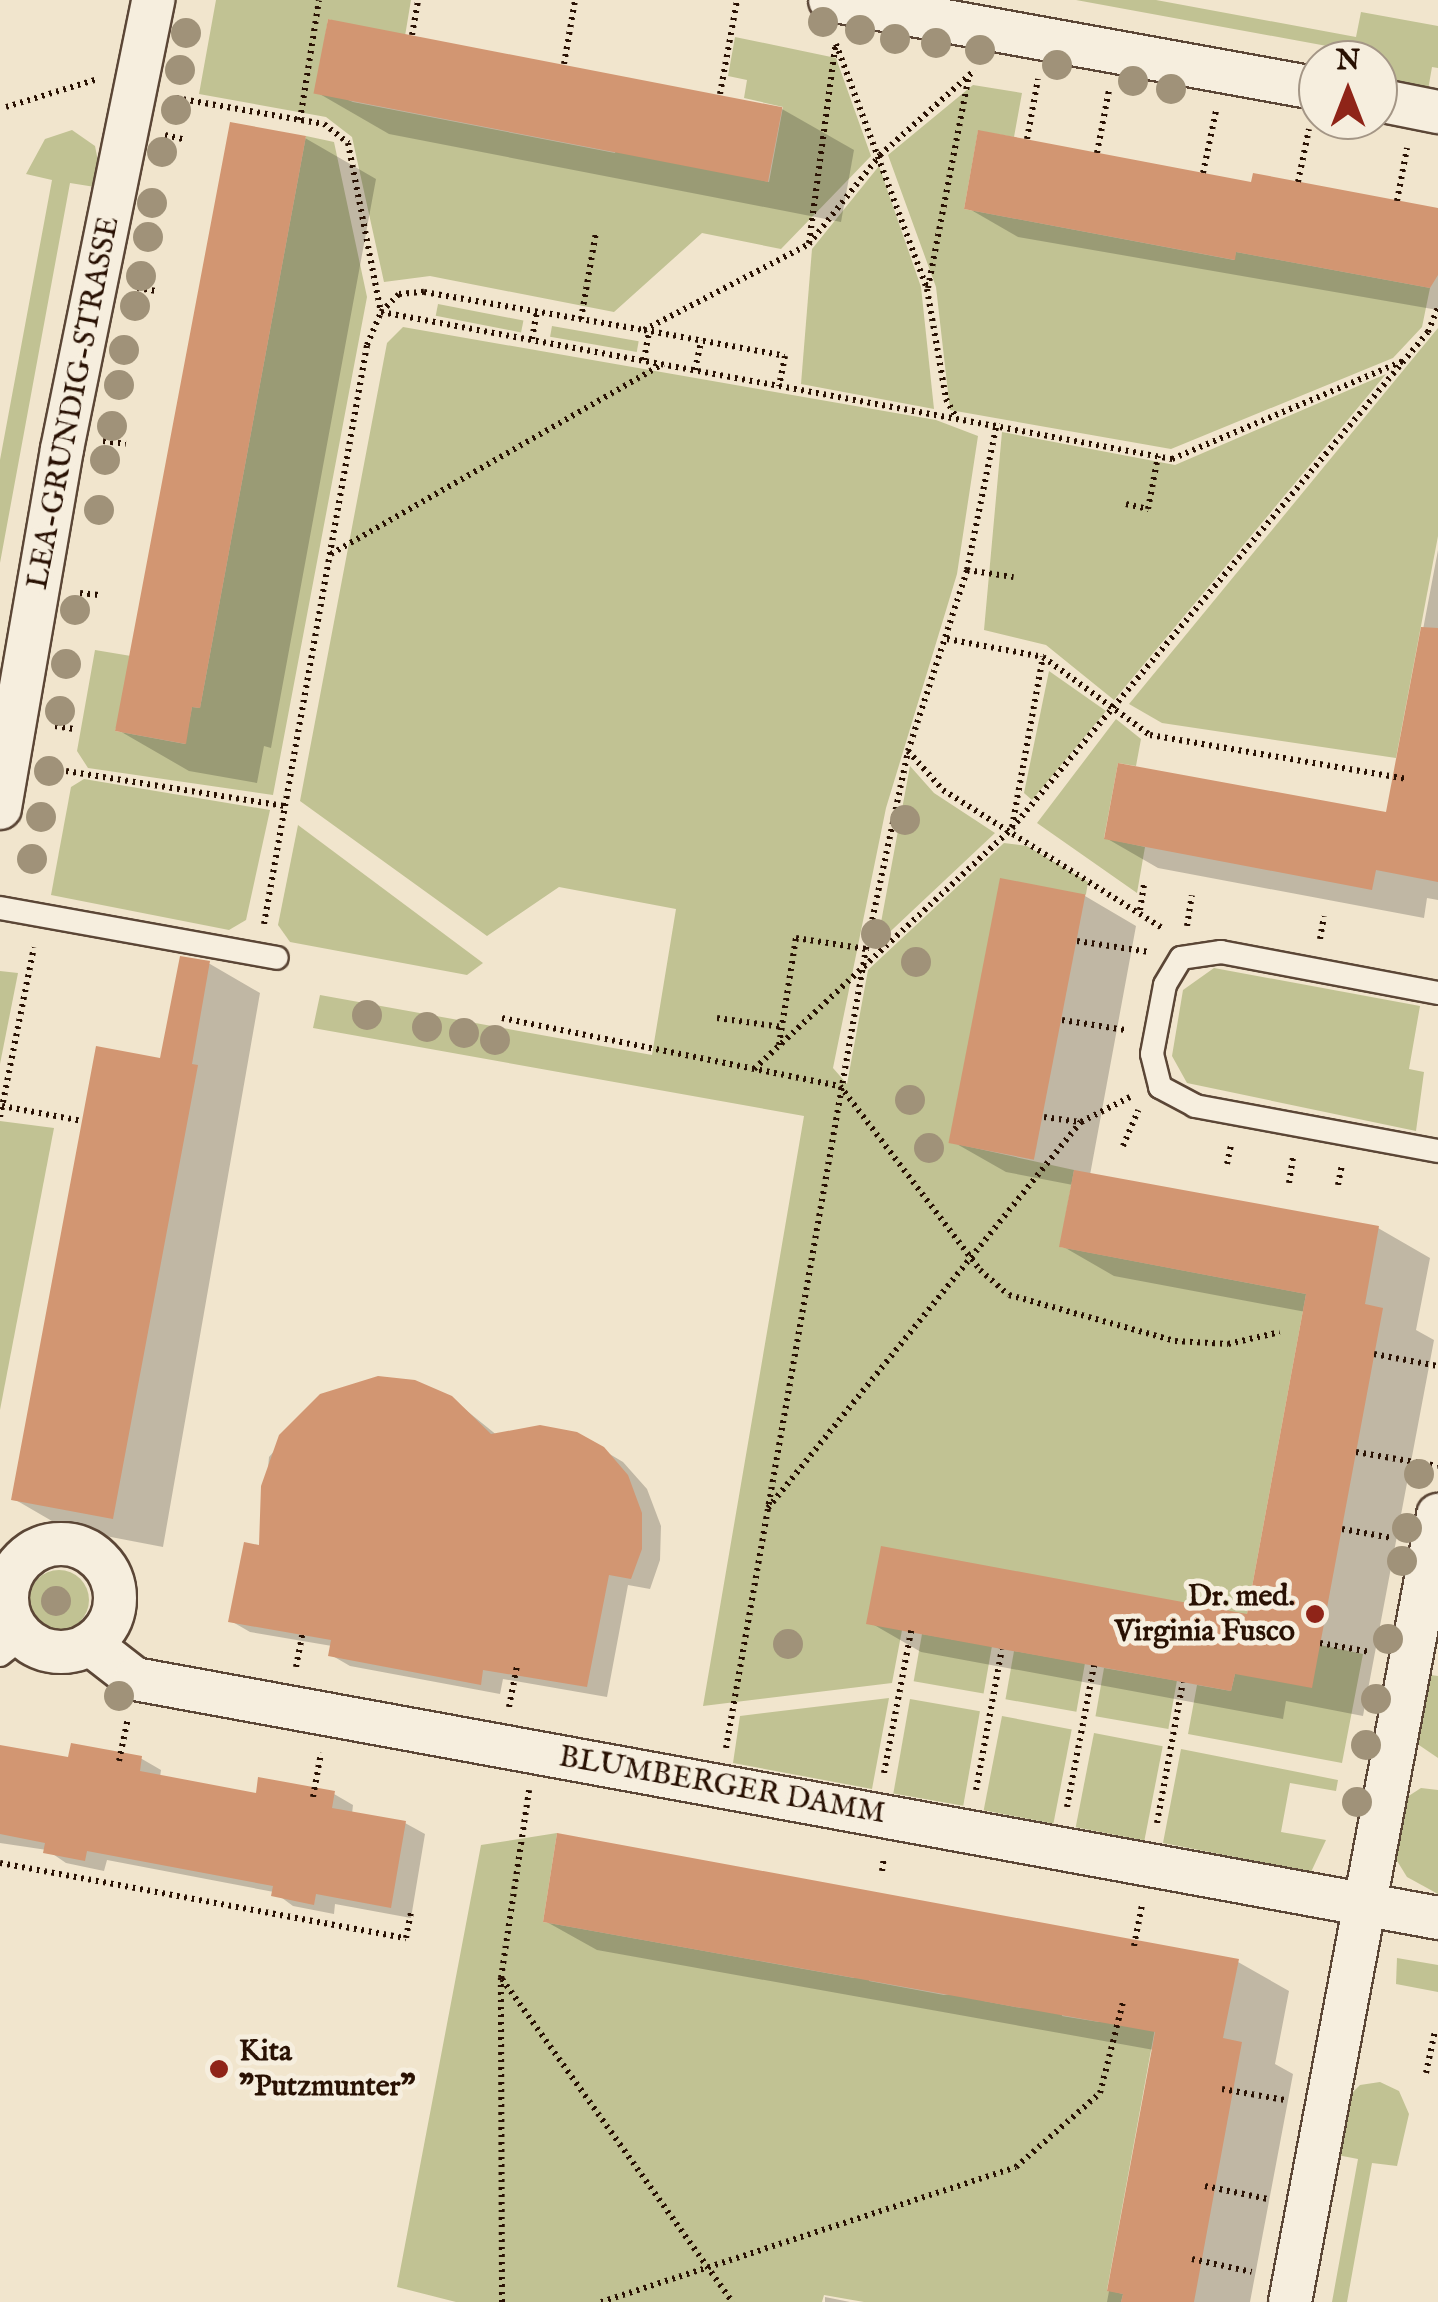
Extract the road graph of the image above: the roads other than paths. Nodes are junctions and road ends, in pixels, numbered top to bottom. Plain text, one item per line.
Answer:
1 (153, 0) edge
2 (830, 0) edge
3 (1298, 85) edge
4 (0, 808) edge
5 (0, 908) edge
6 (268, 956) road end
7 (1438, 993) edge
8 (1438, 1151) edge
9 (1438, 1514) edge
10 (90, 1644) junction
11 (11, 1646) edge
12 (1364, 1906) junction
13 (1438, 1918) edge
14 (1290, 2302) edge

1 - 4 street, LEA-GRUNDIG-STRASSE
2 - 3 street
5 - 6 lane
7 - 8 lane
9 - 12 street
10 - 11 street
10 - 11 street
10 - 12 street, BLUMBERGER DAMM
12 - 13 street, BLUMBERGER DAMM
12 - 14 street

